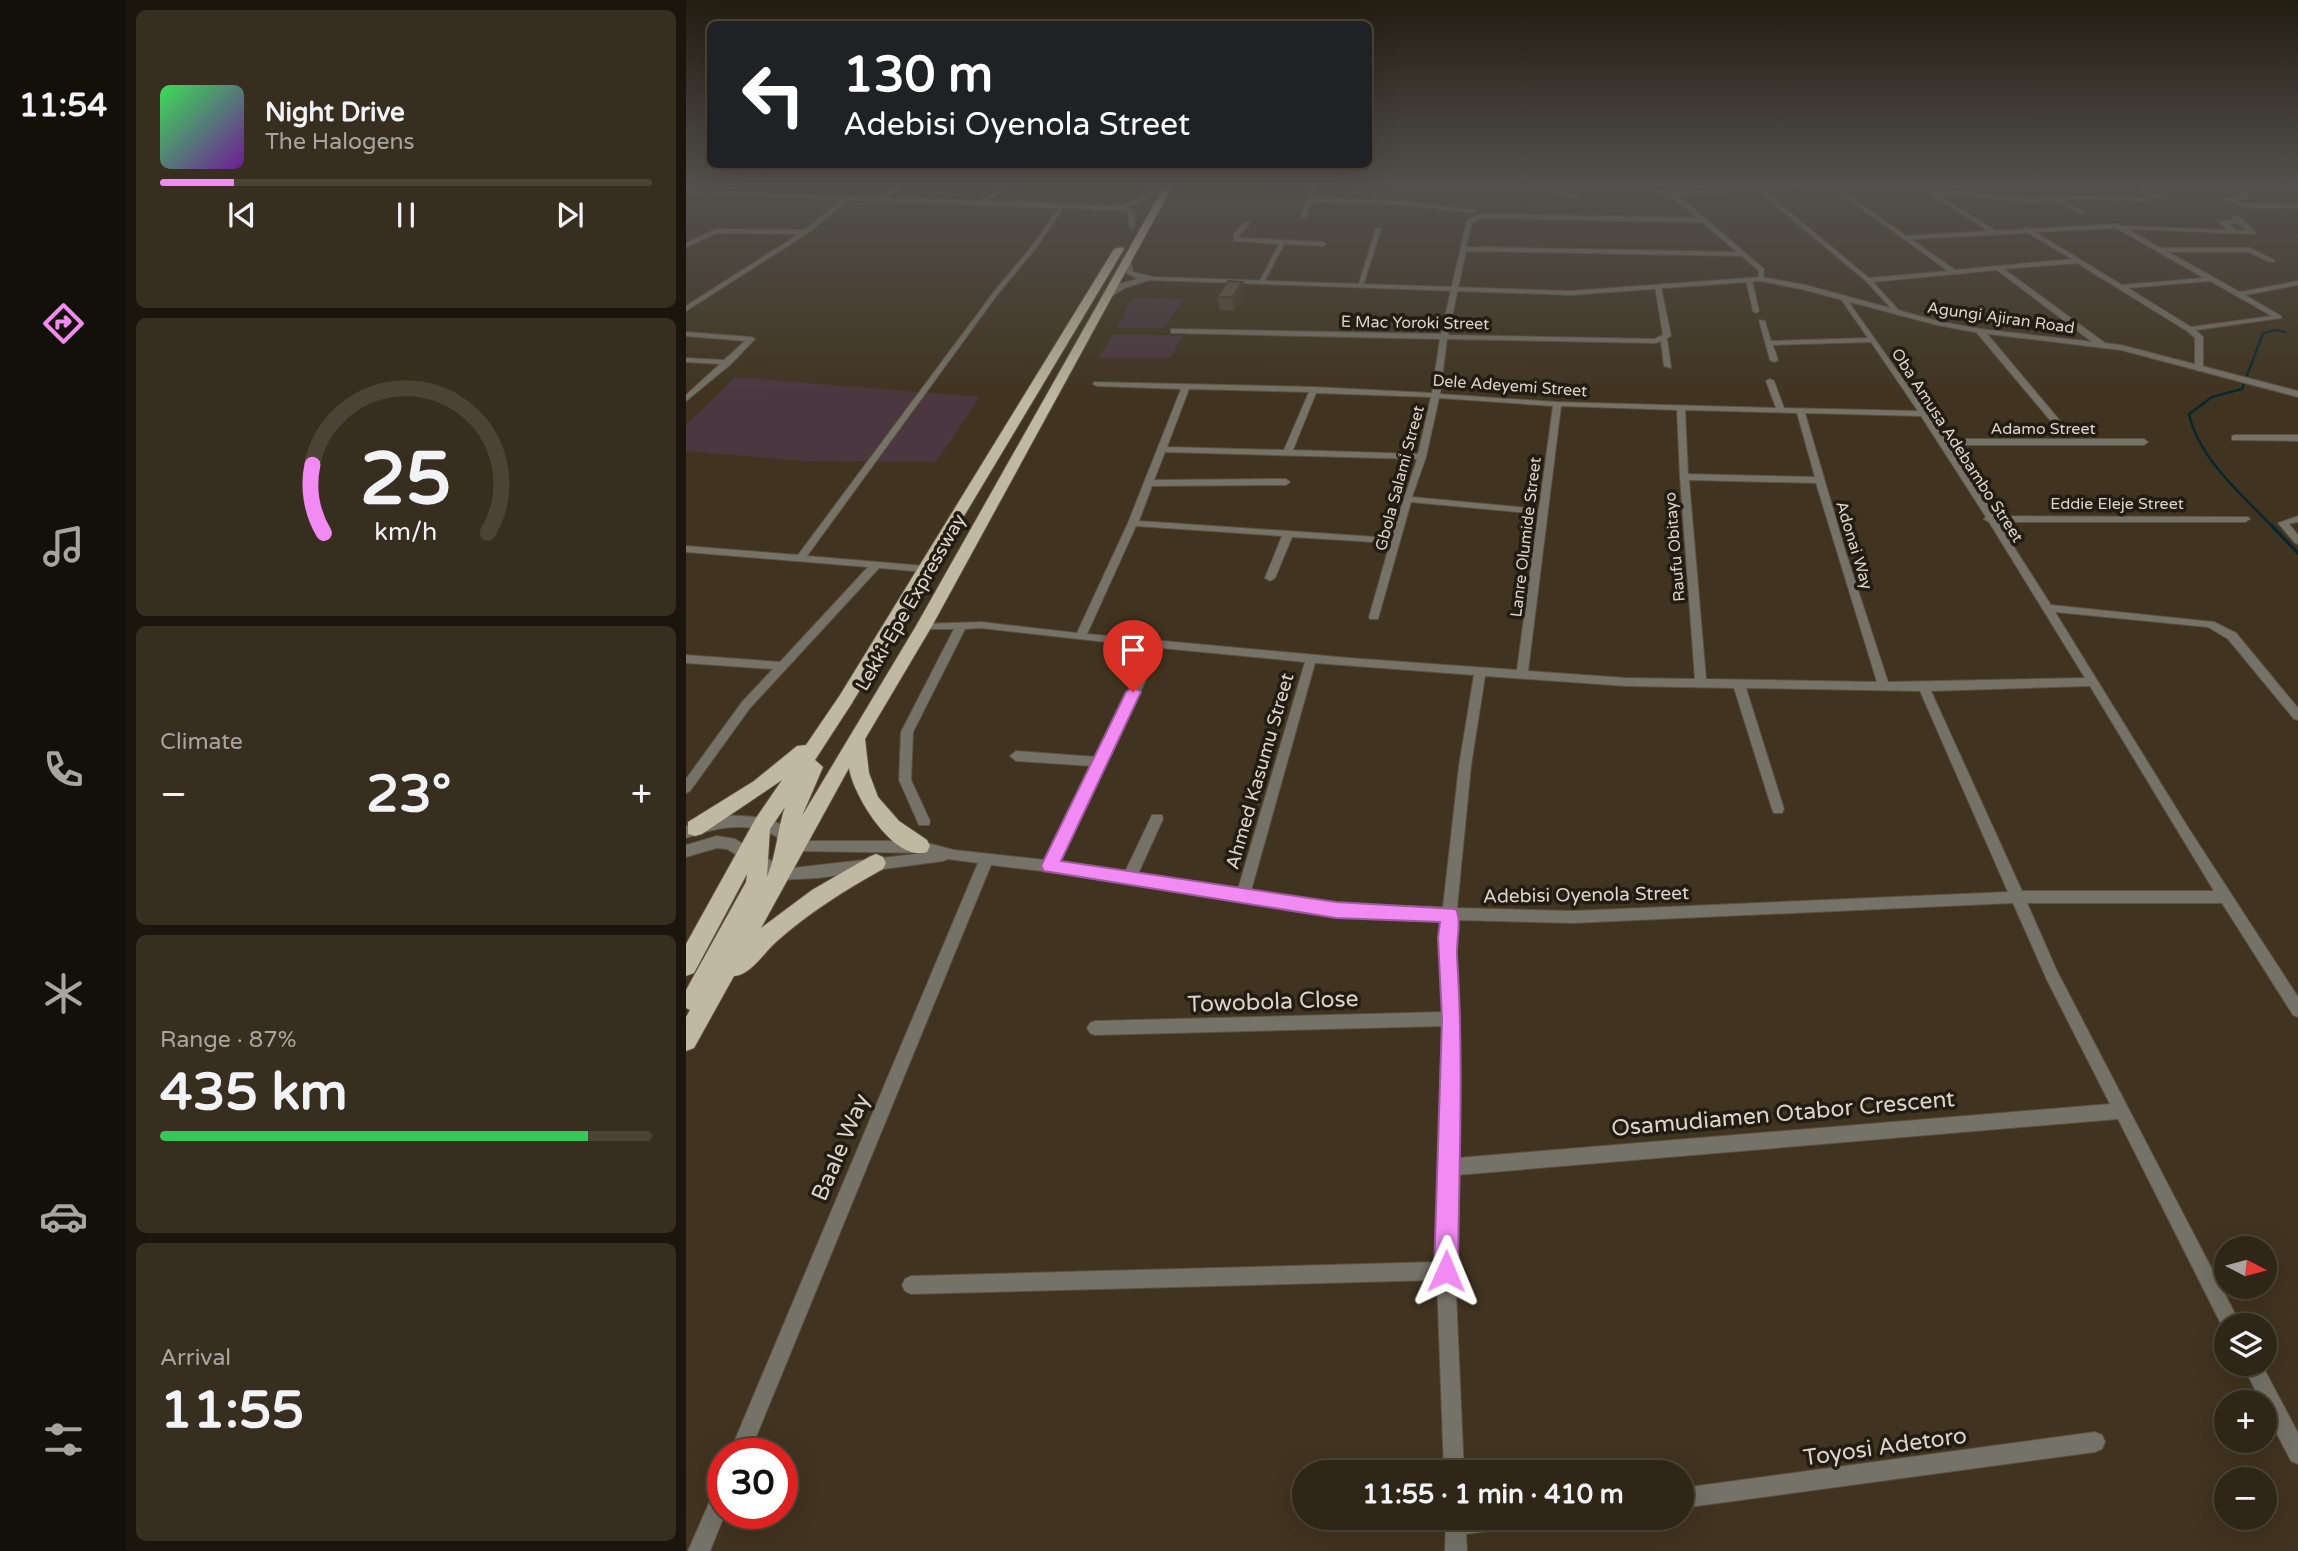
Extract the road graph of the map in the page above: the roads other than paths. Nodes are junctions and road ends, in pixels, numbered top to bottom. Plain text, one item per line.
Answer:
1 (766, 257) edge
2 (1025, 257) edge
3 (1113, 257) edge
4 (1274, 257) edge
5 (1369, 257) edge
6 (1462, 257) edge
7 (1749, 257) edge
8 (1841, 257) edge
9 (1935, 257) edge
10 (2070, 257) edge
11 (2174, 257) edge
12 (2266, 257) edge
13 (1126, 259) joint
14 (2076, 261) junction
15 (2272, 261) dead end
16 (1998, 268) junction
17 (1954, 272) junction
18 (2212, 278) junction
19 (1154, 279) junction
20 (1749, 279) junction
21 (1761, 279) junction
22 (1868, 280) junction
23 (1261, 282) junction
24 (2298, 283) edge
25 (1360, 286) junction
26 (1658, 287) junction
27 (2121, 287) junction
28 (2280, 287) junction
29 (1453, 289) junction
30 (1109, 294) junction
31 (2241, 295) junction
32 (2298, 295) edge
33 (1844, 299) junction
34 (686, 309) edge
35 (1756, 311) dead end
36 (1899, 314) junction
37 (1761, 321) dead end
38 (2190, 329) junction
39 (1174, 331) dead end
40 (1980, 331) junction
41 (686, 334) edge
42 (1444, 337) junction
43 (1660, 340) junction
44 (1872, 340) junction
45 (1769, 342) junction
46 (2102, 345) junction
47 (686, 360) edge
48 (1774, 360) dead end
49 (727, 362) junction
50 (1668, 366) dead end
51 (2199, 369) junction
52 (1770, 382) dead end
53 (1097, 384) dead end
54 (1185, 388) junction
55 (686, 389) edge
56 (1314, 389) junction
57 (696, 390) junction
58 (1436, 394) junction
59 (2298, 394) edge
60 (686, 399) edge
61 (1557, 404) junction
62 (1681, 407) junction
63 (1781, 411) junction
64 (1800, 411) junction
65 (1922, 414) junction
66 (2059, 424) dead end
67 (2235, 438) dead end
68 (2298, 438) edge
69 (1941, 442) junction
70 (2144, 442) dead end
71 (1161, 449) junction
72 (1289, 452) junction
73 (1422, 457) junction
74 (1684, 477) junction
75 (1819, 480) junction
76 (1286, 482) dead end
77 (1148, 483) junction
78 (1406, 499) junction
79 (1544, 512) junction
80 (1989, 519) junction
81 (2245, 519) dead end
82 (2298, 519) edge
83 (1133, 523) junction
84 (1288, 534) junction
85 (1396, 541) junction
86 (2298, 541) edge
87 (686, 550) edge
88 (801, 558) junction
89 (876, 565) junction
90 (925, 569) junction
91 (1270, 578) dead end
92 (2046, 608) junction
93 (1374, 617) dead end
94 (961, 625) junction
95 (924, 626) junction
96 (1080, 637) junction
97 (881, 641) junction
98 (1157, 645) junction
99 (1311, 657) junction
100 (686, 659) edge
101 (784, 666) junction
102 (1480, 672) junction
103 (1521, 674) junction
104 (2092, 682) junction
105 (1701, 684) junction
106 (1739, 685) junction
107 (1884, 686) junction
108 (1924, 687) junction
109 (846, 699) junction
110 (2298, 716) edge
111 (857, 736) junction
112 (1016, 756) dead end
113 (1098, 762) junction
114 (686, 788) edge
115 (1778, 809) dead end
116 (1157, 819) dead end
117 (923, 821) dead end
118 (763, 824) junction
119 (690, 830) edge
120 (791, 839) junction
121 (920, 846) junction
122 (686, 851) edge
123 (954, 855) junction
124 (753, 857) junction
125 (986, 860) junction
126 (876, 863) junction
127 (1050, 866) junction
128 (780, 874) junction
129 (1129, 878) junction
130 (1243, 895) junction
131 (2018, 897) junction
132 (2223, 897) junction
133 (1450, 914) junction
134 (686, 930) edge
135 (686, 944) edge
136 (686, 966) edge
137 (2298, 1010) edge
138 (693, 1014) edge
139 (1452, 1019) junction
140 (1095, 1028) dead end
141 (686, 1040) edge
142 (2123, 1111) junction
143 (1447, 1167) junction
144 (1446, 1271) junction
145 (911, 1285) dead end
146 (2226, 1313) edge
147 (2258, 1376) edge
148 (746, 1438) edge
149 (2095, 1442) dead end
150 (2298, 1454) edge
151 (1454, 1460) edge
152 (1694, 1496) edge
153 (708, 1529) edge
154 (1457, 1530) edge
155 (699, 1551) edge
156 (1457, 1551) edge

1 - 34 street
2 - 88 street
3 - 90 highway, Lekki-Epe Expressway
4 - 23 street
5 - 25 street
6 - 29 street, Gbola Salami Street
7 - 21 street
8 - 22 street
9 - 17 street
10 - 14 street
11 - 18 street
12 - 15 street
13 - 19 street
13 - 30 highway, Lekki-Epe Expressway
14 - 16 street
14 - 27 street
16 - 17 street
16 - 46 street
17 - 22 street
18 - 27 street
18 - 31 street
19 - 23 street, Agungi Ajiran Road
19 - 30 street
20 - 21 street, Agungi Ajiran Road
20 - 26 street, Agungi Ajiran Road
20 - 35 street
21 - 33 street, Agungi Ajiran Road
22 - 36 street
23 - 25 street, Agungi Ajiran Road
24 - 28 street
25 - 29 street, Agungi Ajiran Road
26 - 29 street, Agungi Ajiran Road
26 - 43 street
27 - 38 street
28 - 31 street
28 - 32 street
29 - 42 street, Gbola Salami Street
30 - 95 highway, Lekki-Epe Expressway
31 - 38 street
33 - 36 street, Agungi Ajiran Road
33 - 44 street, Oba Amusa Adebambo Street
36 - 40 street, Agungi Ajiran Road
37 - 45 street
38 - 51 street
39 - 42 street, E Mac Yoroki Street
40 - 46 street, Agungi Ajiran Road
40 - 66 street
41 - 49 street
42 - 43 street, E Mac Yoroki Street
42 - 58 street, Gbola Salami Street
43 - 50 street
44 - 45 street
44 - 65 street, Oba Amusa Adebambo Street
45 - 48 street
46 - 51 street, Agungi Ajiran Road
47 - 49 street
49 - 57 street
51 - 59 street, Agungi Ajiran Road
52 - 63 street
53 - 54 street, Dele Adeyemi Street
54 - 56 street, Dele Adeyemi Street
54 - 71 street
55 - 57 street
56 - 58 street, Dele Adeyemi Street
56 - 72 street
57 - 60 street
58 - 61 street, Dele Adeyemi Street
58 - 73 street, Gbola Salami Street
61 - 62 street, Dele Adeyemi Street
61 - 79 street, Lanre Olumide Street
62 - 63 street, Dele Adeyemi Street
62 - 74 street, Raufu Obitayo
63 - 64 street, Dele Adeyemi Street
64 - 65 street, Dele Adeyemi Street
64 - 75 street, Adonai Way
65 - 69 street, Oba Amusa Adebambo Street
67 - 68 street
69 - 70 street, Adamo Street
69 - 80 street, Oba Amusa Adebambo Street
71 - 72 street
71 - 77 street
72 - 73 street
73 - 78 street, Gbola Salami Street
74 - 75 street
74 - 105 street, Raufu Obitayo
75 - 107 street, Adonai Way
76 - 77 street
77 - 83 street
78 - 79 street
78 - 85 street, Gbola Salami Street
79 - 103 street, Lanre Olumide Street
80 - 81 street, Eddie Eleje Street
80 - 92 street, Oba Amusa Adebambo Street
82 - 86 street
83 - 84 street
83 - 96 street
84 - 85 street
84 - 91 street
85 - 93 street, Gbola Salami Street
87 - 88 street
88 - 89 street
89 - 90 street
89 - 101 street
90 - 97 highway, Lekki-Epe Expressway
92 - 104 street, Oba Amusa Adebambo Street
92 - 110 street
94 - 95 street
94 - 96 street
94 - 117 street
95 - 111 highway, Lekki-Epe Expressway
96 - 98 street
97 - 109 highway, Lekki-Epe Expressway
97 - 120 highway
98 - 99 street
98 - 113 street
99 - 102 street
99 - 130 street, Ahmed Kasumu Street
100 - 101 street
101 - 114 street
102 - 103 street
102 - 133 street
103 - 105 street
104 - 108 street
104 - 132 street, Oba Amusa Adebambo Street
105 - 106 street
106 - 107 street
106 - 115 street
107 - 108 street
108 - 131 street
109 - 118 highway, Lekki-Epe Expressway
109 - 119 highway
111 - 120 highway, Lekki-Epe Expressway
111 - 121 highway
112 - 113 street
113 - 127 street
116 - 129 street
118 - 119 street
118 - 120 street
118 - 124 highway
120 - 121 street
120 - 128 highway
121 - 123 street
122 - 124 street
123 - 125 street, Adebisi Oyenola Street
123 - 126 street
124 - 128 street
124 - 136 highway
124 - 138 highway
125 - 127 street, Adebisi Oyenola Street
125 - 148 street, Baale Way
126 - 128 street
126 - 138 highway
127 - 129 street, Adebisi Oyenola Street
128 - 138 highway
129 - 130 street, Adebisi Oyenola Street
130 - 133 street, Adebisi Oyenola Street
131 - 132 street, Adebisi Oyenola Street
131 - 133 street, Adebisi Oyenola Street
131 - 142 street
132 - 137 street, Oba Amusa Adebambo Street
133 - 139 street
134 - 135 highway
138 - 141 highway
139 - 140 street, Towobola Close
139 - 143 street
142 - 143 street, Osamudiamen Otabor Crescent
142 - 146 street
143 - 144 street
144 - 145 street
144 - 151 street
147 - 150 street
149 - 152 street, Toyosi Adetoro
153 - 155 street
154 - 156 street

